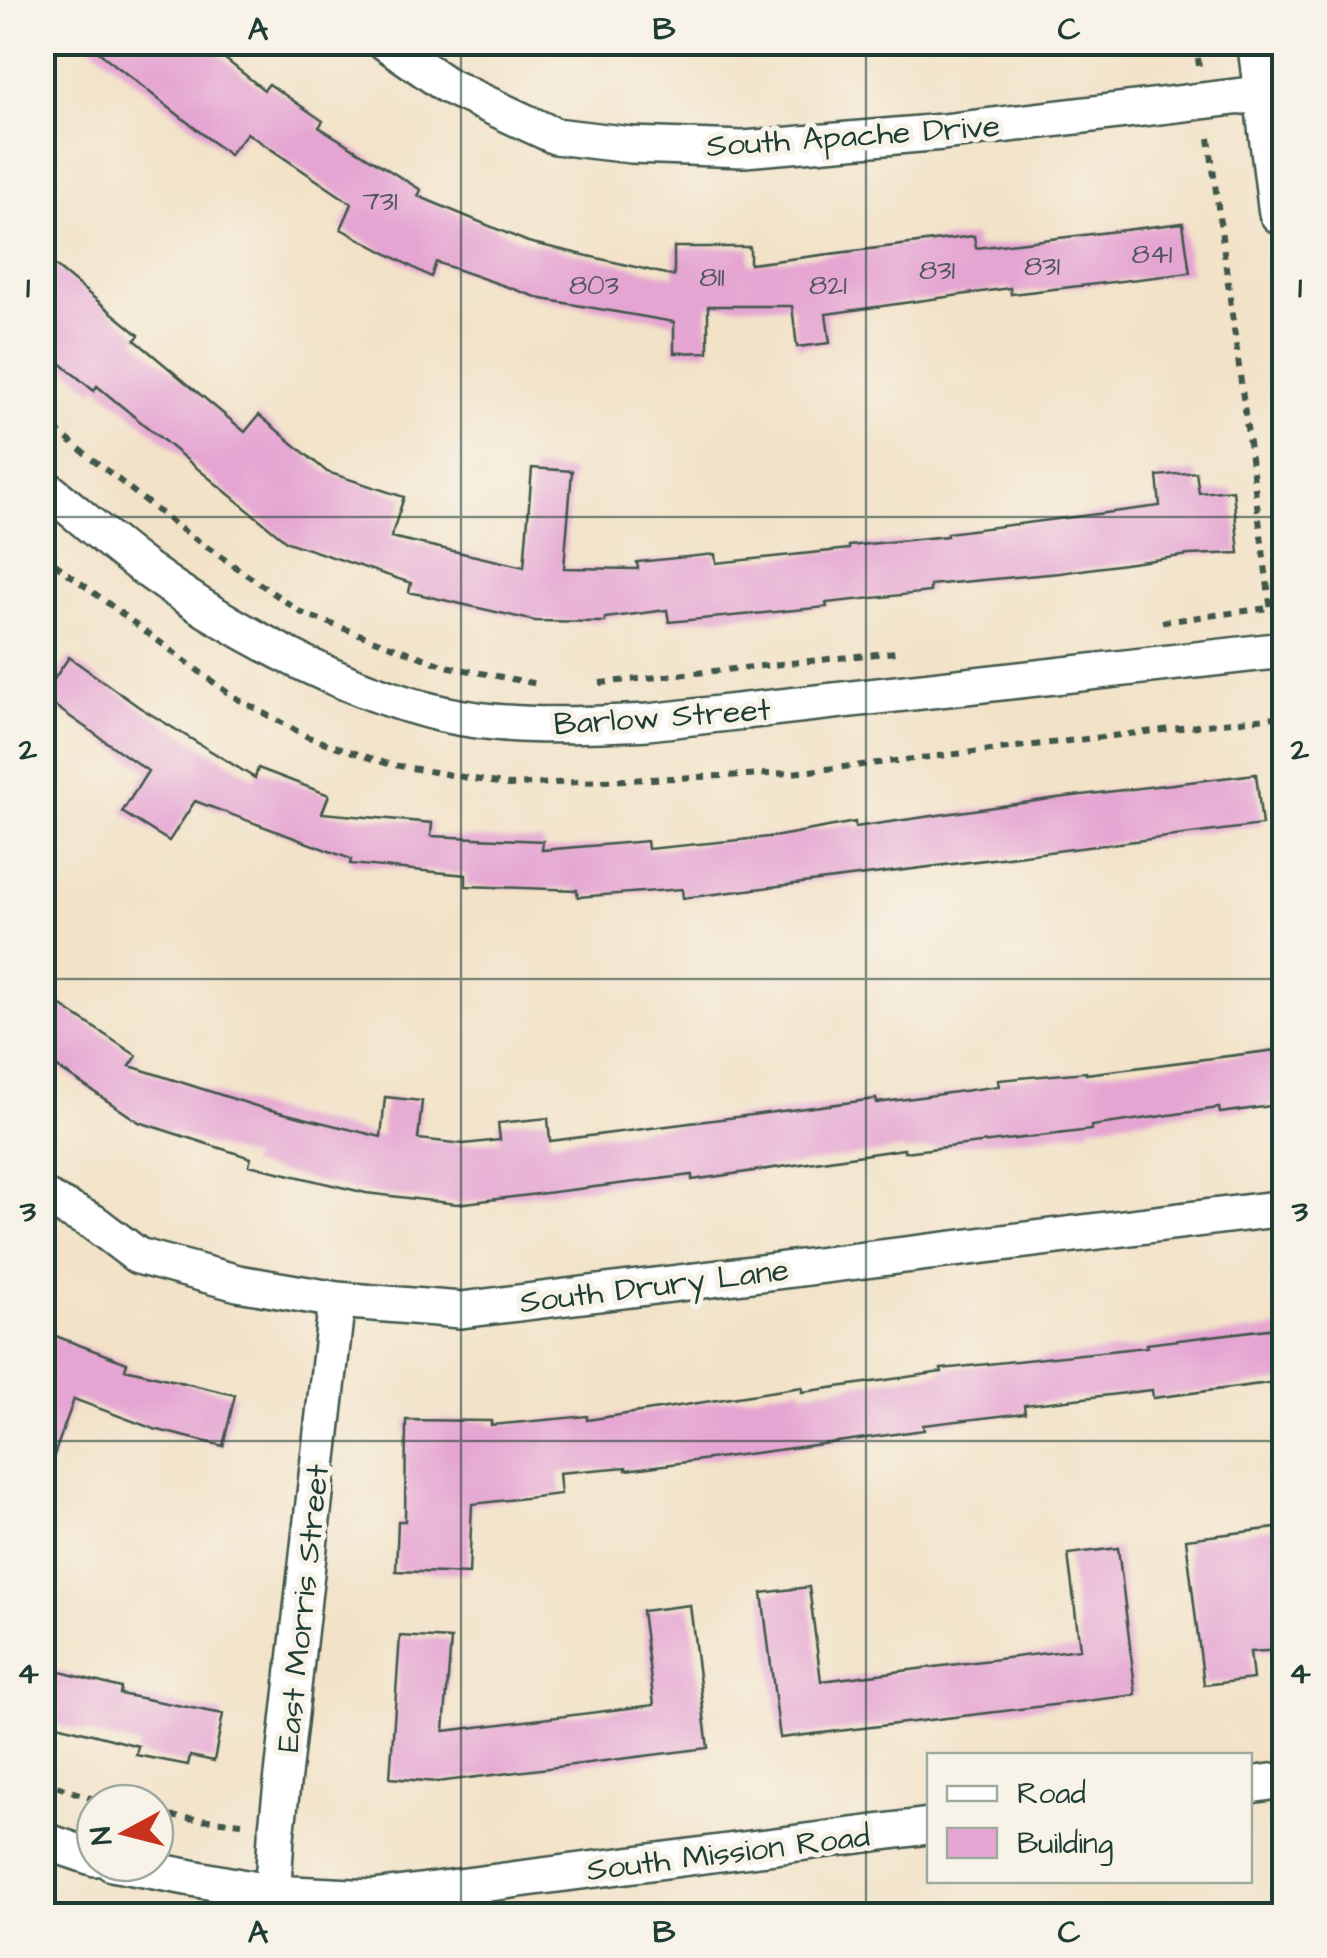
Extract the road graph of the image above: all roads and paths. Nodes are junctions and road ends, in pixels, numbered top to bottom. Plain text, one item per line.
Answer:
1 (384, 42) edge
2 (1196, 42) edge
3 (1263, 42) edge
4 (1277, 92) edge
5 (1204, 101) junction
6 (1284, 210) edge
7 (42, 419) edge
8 (42, 484) edge
9 (1284, 606) edge
10 (1270, 608) junction
11 (1152, 623) dead end
12 (914, 650) dead end
13 (1280, 651) edge
14 (596, 683) dead end
15 (556, 687) dead end
16 (1284, 719) edge
17 (42, 1196) edge
18 (1284, 1208) edge
19 (336, 1300) junction
20 (1284, 1780) edge
21 (42, 1781) edge
22 (1252, 1784) edge
23 (75, 1793) edge
24 (175, 1817) edge
25 (248, 1823) dead end
26 (927, 1826) edge
27 (42, 1840) edge
28 (75, 1851) edge
29 (175, 1879) edge
30 (272, 1904) edge

1 - 5 street, South Apache Drive
2 - 5 path
3 - 4 street
4 - 5 street, South Apache Drive
4 - 6 street
5 - 10 path
7 - 15 path
8 - 13 street, Barlow Street
9 - 10 path
10 - 11 path
10 - 13 path
12 - 14 path
13 - 16 path
17 - 19 street, South Drury Lane
18 - 19 street, South Drury Lane
19 - 30 street, East Morris Street
20 - 22 street
21 - 23 path
24 - 25 path
26 - 30 street, South Mission Road
27 - 28 street
29 - 30 street, South Mission Road

